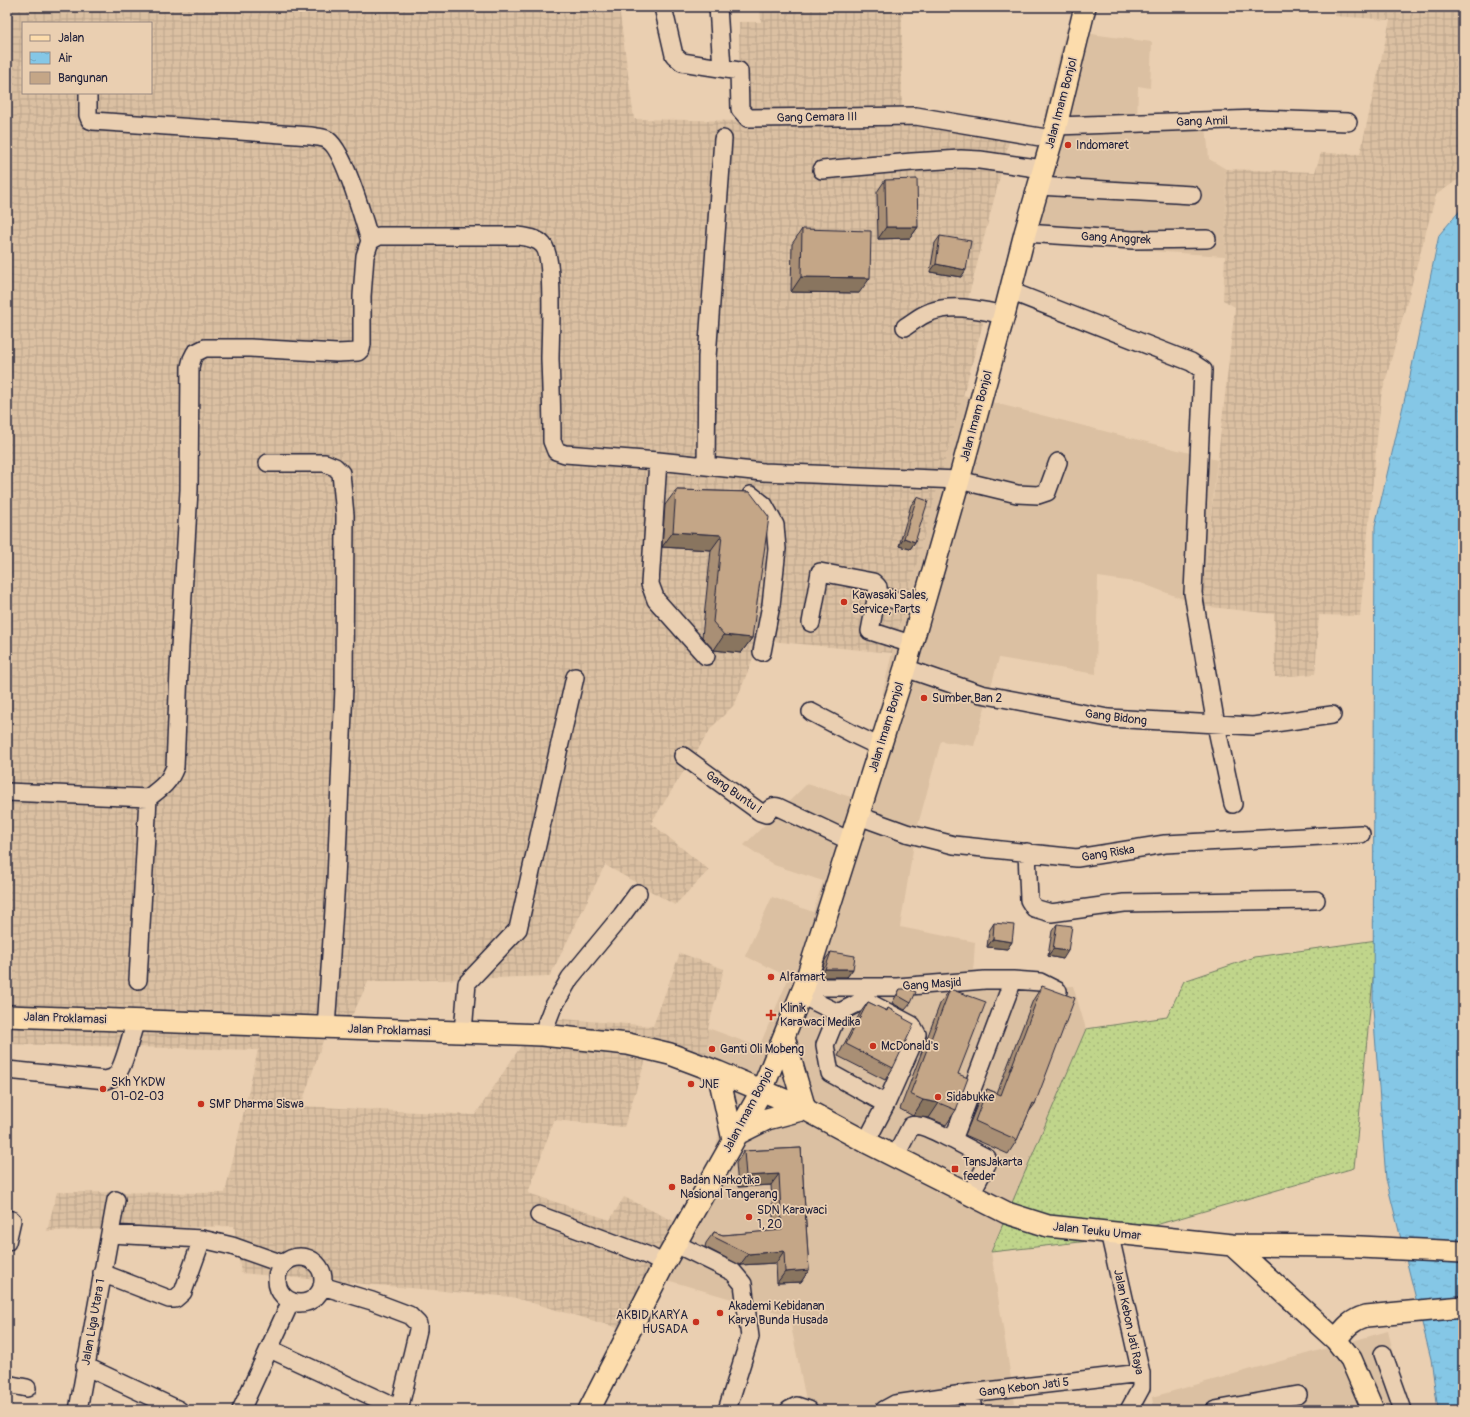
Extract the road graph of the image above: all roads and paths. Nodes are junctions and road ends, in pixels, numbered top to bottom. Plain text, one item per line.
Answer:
1 (663, 7) edge
2 (718, 7) edge
3 (1085, 7) edge
4 (722, 68) junction
5 (88, 94) edge
6 (1348, 122) dead end
7 (1054, 133) junction
8 (723, 139) dead end
9 (822, 170) dead end
10 (1041, 177) junction
11 (1192, 195) dead end
12 (1025, 233) junction
13 (1207, 239) dead end
14 (370, 240) junction
15 (1010, 291) junction
16 (1004, 315) junction
17 (905, 327) dead end
18 (658, 461) junction
19 (1058, 462) dead end
20 (268, 463) dead end
21 (706, 466) junction
22 (762, 472) junction
23 (959, 480) junction
24 (877, 594) junction
25 (922, 609) junction
26 (810, 623) dead end
27 (911, 644) junction
28 (762, 652) dead end
29 (706, 656) dead end
30 (904, 668) junction
31 (575, 677) dead end
32 (811, 712) dead end
33 (1332, 715) dead end
34 (1216, 725) junction
35 (880, 747) junction
36 (683, 756) dead end
37 (7, 792) edge
38 (148, 798) junction
39 (1233, 804) dead end
40 (859, 816) junction
41 (1361, 834) dead end
42 (850, 841) junction
43 (1027, 852) junction
44 (638, 893) dead end
45 (1316, 900) dead end
46 (138, 980) dead end
47 (1013, 980) junction
48 (803, 991) junction
49 (1058, 991) edge
50 (838, 1013) junction
51 (7, 1016) edge
52 (136, 1021) junction
53 (326, 1028) junction
54 (463, 1032) junction
55 (542, 1035) junction
56 (784, 1037) junction
57 (7, 1070) edge
58 (718, 1072) junction
59 (762, 1090) junction
60 (886, 1104) junction
61 (805, 1109) junction
62 (734, 1138) junction
63 (953, 1140) junction
64 (866, 1142) junction
65 (895, 1157) junction
66 (970, 1195) junction
67 (116, 1200) dead end
68 (539, 1215) dead end
69 (7, 1219) edge
70 (1109, 1232) junction
71 (110, 1234) junction
72 (202, 1240) junction
73 (7, 1242) edge
74 (676, 1244) junction
75 (1232, 1245) junction
76 (1463, 1252) edge
77 (283, 1264) junction
78 (664, 1264) junction
79 (102, 1273) junction
80 (322, 1286) junction
81 (291, 1301) junction
82 (1463, 1307) edge
83 (1336, 1340) junction
84 (270, 1349) junction
85 (1383, 1354) dead end
86 (85, 1366) junction
87 (1142, 1373) junction
88 (7, 1384) edge
89 (27, 1388) dead end
90 (1298, 1395) dead end
91 (971, 1402) edge
92 (78, 1410) edge
93 (179, 1410) edge
94 (241, 1410) edge
95 (399, 1410) edge
96 (589, 1410) edge
97 (727, 1410) edge
98 (789, 1410) edge
99 (809, 1410) edge
100 (884, 1410) edge
101 (1129, 1410) edge
102 (1215, 1410) edge
103 (1373, 1410) edge
104 (1403, 1410) edge

1 - 4 street, Gang Cemara III
2 - 4 street
3 - 7 main road, Jalan Imam Bonjol
4 - 7 street, Gang Cemara III
5 - 14 street
6 - 7 street, Gang Amil
7 - 10 main road, Jalan Imam Bonjol
8 - 21 street
9 - 10 street
10 - 11 street
10 - 12 main road, Jalan Imam Bonjol
12 - 13 street, Gang Anggrek
12 - 15 main road, Jalan Imam Bonjol
14 - 18 street
14 - 38 street
15 - 16 main road, Jalan Imam Bonjol
15 - 34 street
16 - 17 street
16 - 23 main road, Jalan Imam Bonjol
18 - 21 street
18 - 29 street
19 - 23 street
20 - 53 street
21 - 22 street
22 - 23 street
22 - 28 street
23 - 25 main road, Jalan Imam Bonjol
24 - 25 street
24 - 26 street
24 - 27 street
25 - 27 main road, Jalan Imam Bonjol
27 - 30 main road, Jalan Imam Bonjol
30 - 34 street, Gang Bidong
30 - 35 main road, Jalan Imam Bonjol
31 - 54 street
32 - 35 street
33 - 34 street, Gang Bidong
34 - 39 street
35 - 40 main road, Jalan Imam Bonjol
36 - 42 street, Gang Buntu I
37 - 38 street
38 - 46 street
40 - 42 main road, Jalan Imam Bonjol
40 - 43 street, Gang Riska
41 - 43 street, Gang Riska
42 - 48 main road, Jalan Imam Bonjol
43 - 45 street
44 - 55 street
47 - 48 street, Gang Masjid
47 - 49 street, Gang Masjid
47 - 63 street
48 - 50 street
48 - 56 main road, Jalan Imam Bonjol
50 - 60 street
50 - 60 street
51 - 52 main road, Jalan Proklamasi
52 - 53 main road, Jalan Proklamasi
52 - 57 street
53 - 54 main road, Jalan Proklamasi
54 - 55 main road, Jalan Proklamasi
55 - 58 main road, Jalan Proklamasi
56 - 59 main road, Jalan Imam Bonjol
56 - 61 main road
58 - 59 main road, Jalan Proklamasi
58 - 62 main road
59 - 61 main road, Jalan Teuku Umar
59 - 62 main road, Jalan Imam Bonjol
60 - 64 street
61 - 62 main road
61 - 64 main road, Jalan Teuku Umar
62 - 74 main road, Jalan Imam Bonjol
63 - 65 street
63 - 66 street
64 - 65 main road, Jalan Teuku Umar
65 - 66 main road, Jalan Teuku Umar
66 - 70 main road, Jalan Teuku Umar
67 - 71 street, Jalan Liga Utara 1
68 - 78 street
69 - 73 street
70 - 75 main road, Jalan Teuku Umar
70 - 87 street, Jalan Kebon Jati Raya
71 - 72 street
71 - 79 street, Jalan Liga Utara 1
72 - 77 street
72 - 79 street
74 - 78 main road, Jalan Imam Bonjol
74 - 97 street
75 - 76 main road, Jalan Teuku Umar
75 - 83 main road
77 - 80 street
77 - 81 street
78 - 96 main road, Jalan Imam Bonjol
79 - 86 street, Jalan Liga Utara 1
80 - 81 street
80 - 95 street
81 - 84 street
82 - 83 main road
83 - 103 main road
84 - 94 street
84 - 95 street
85 - 104 street
86 - 92 street, Jalan Liga Utara 1
86 - 93 street
87 - 91 street, Gang Kebon Jati 5
87 - 101 street, Jalan Kebon Jati Raya
88 - 89 street
90 - 102 street
91 - 100 street, Gang Kebon Jati 5
98 - 99 street

